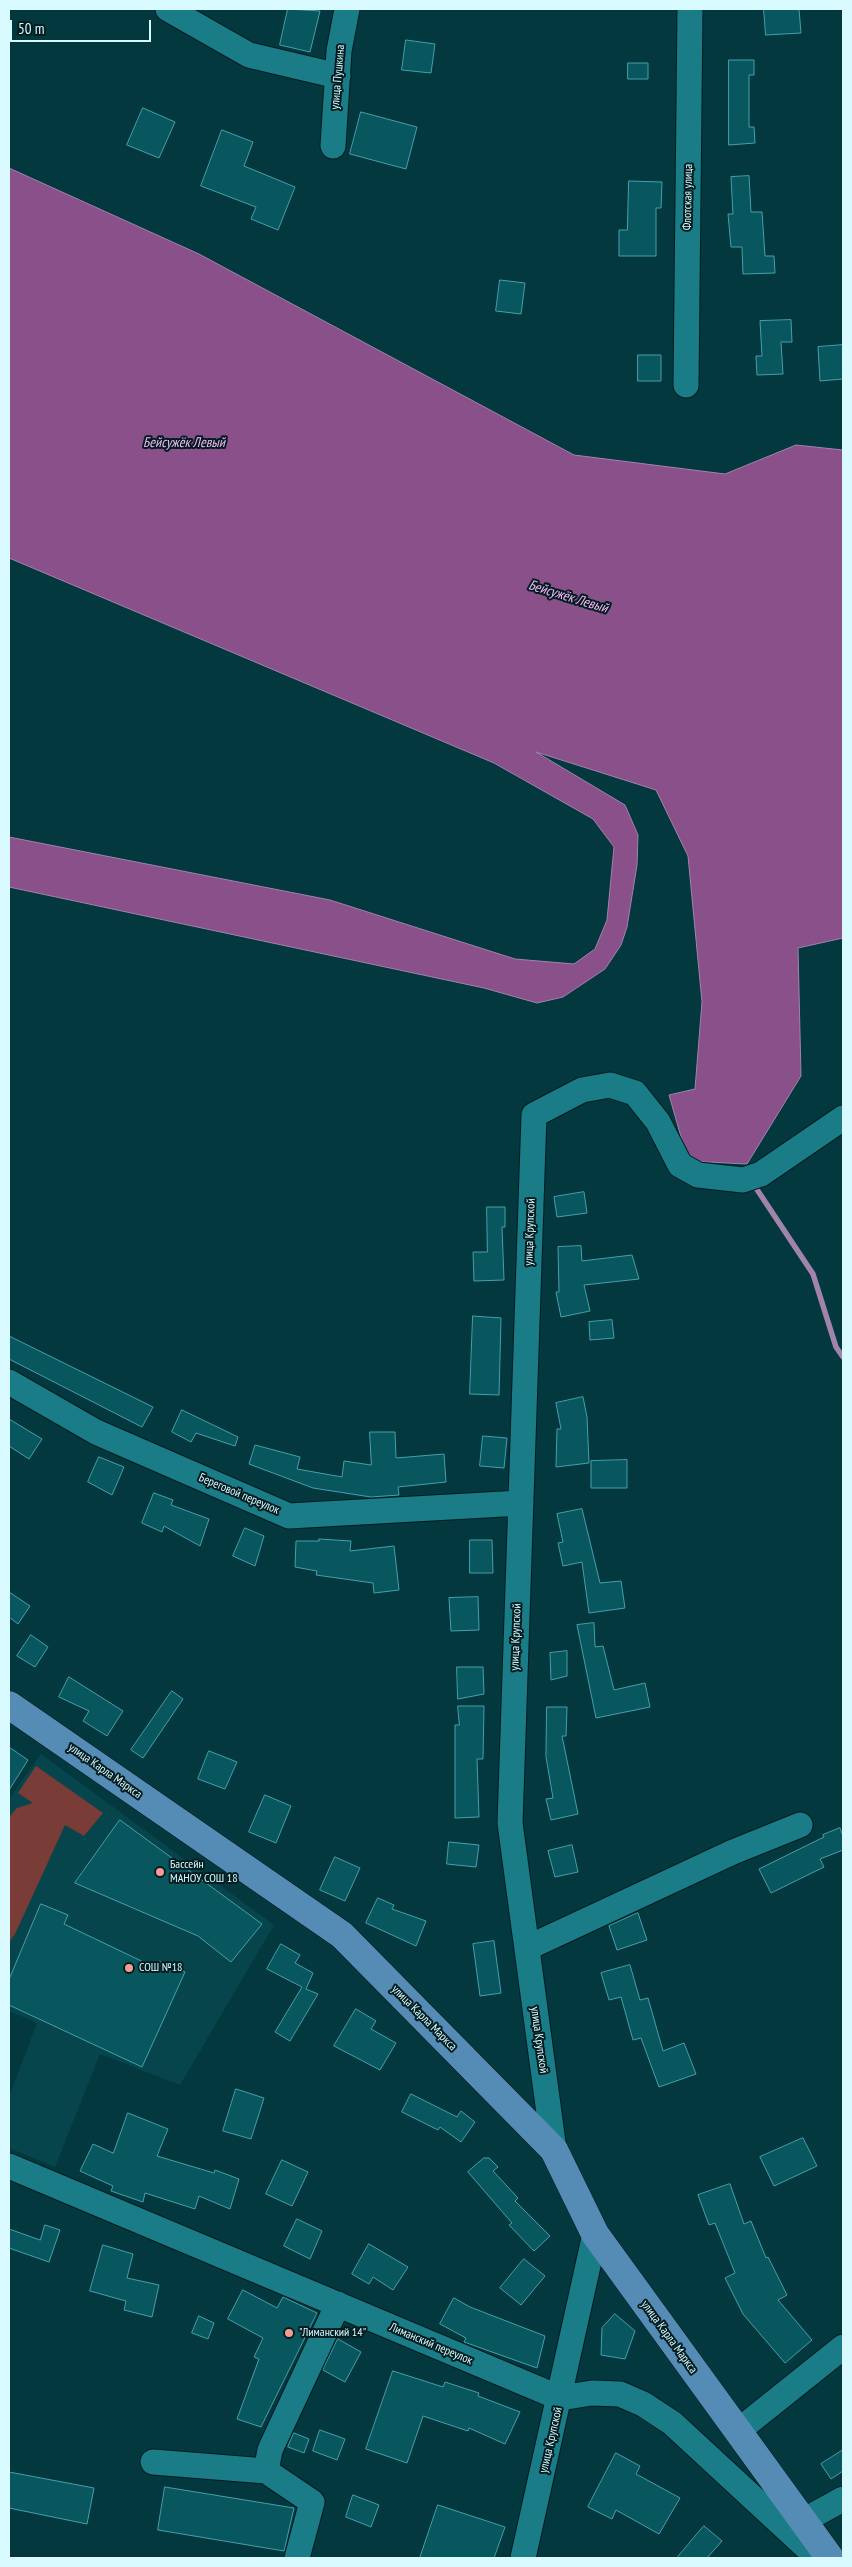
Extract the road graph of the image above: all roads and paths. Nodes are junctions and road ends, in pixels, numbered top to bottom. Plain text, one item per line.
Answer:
1 (168, 9) edge
2 (347, 9) edge
3 (690, 9) edge
4 (338, 76) junction
5 (333, 146) dead end
6 (686, 384) dead end
7 (843, 1118) edge
8 (9, 1382) edge
9 (521, 1503) junction
10 (9, 1705) edge
11 (800, 1825) dead end
12 (527, 1948) junction
13 (554, 2150) junction
14 (9, 2166) edge
15 (595, 2234) junction
16 (338, 2304) junction
17 (843, 2347) edge
18 (560, 2398) junction
19 (738, 2431) junction
20 (152, 2462) dead end
21 (266, 2471) junction
22 (843, 2499) edge
23 (803, 2521) junction
24 (297, 2558) edge
25 (523, 2558) edge
26 (818, 2558) edge
27 (830, 2558) edge

1 - 4 street
2 - 4 street, улица Пушкина
3 - 6 street, Флотская улица
4 - 5 street, улица Пушкина
7 - 9 street, улица Крупской
8 - 9 street, Береговой переулок
9 - 12 street, улица Крупской
10 - 13 main road, улица Карла Маркса
11 - 12 street
12 - 13 street, улица Крупской
13 - 15 main road, улица Карла Маркса
14 - 16 street, Лиманский переулок
15 - 18 street, улица Крупской
15 - 19 main road, улица Карла Маркса
16 - 18 street, Лиманский переулок
16 - 21 street
17 - 19 street
18 - 25 street, улица Крупской
18 - 26 street
19 - 23 main road, улица Карла Маркса
20 - 21 street
21 - 24 street
22 - 23 street
23 - 27 main road, улица Карла Маркса

